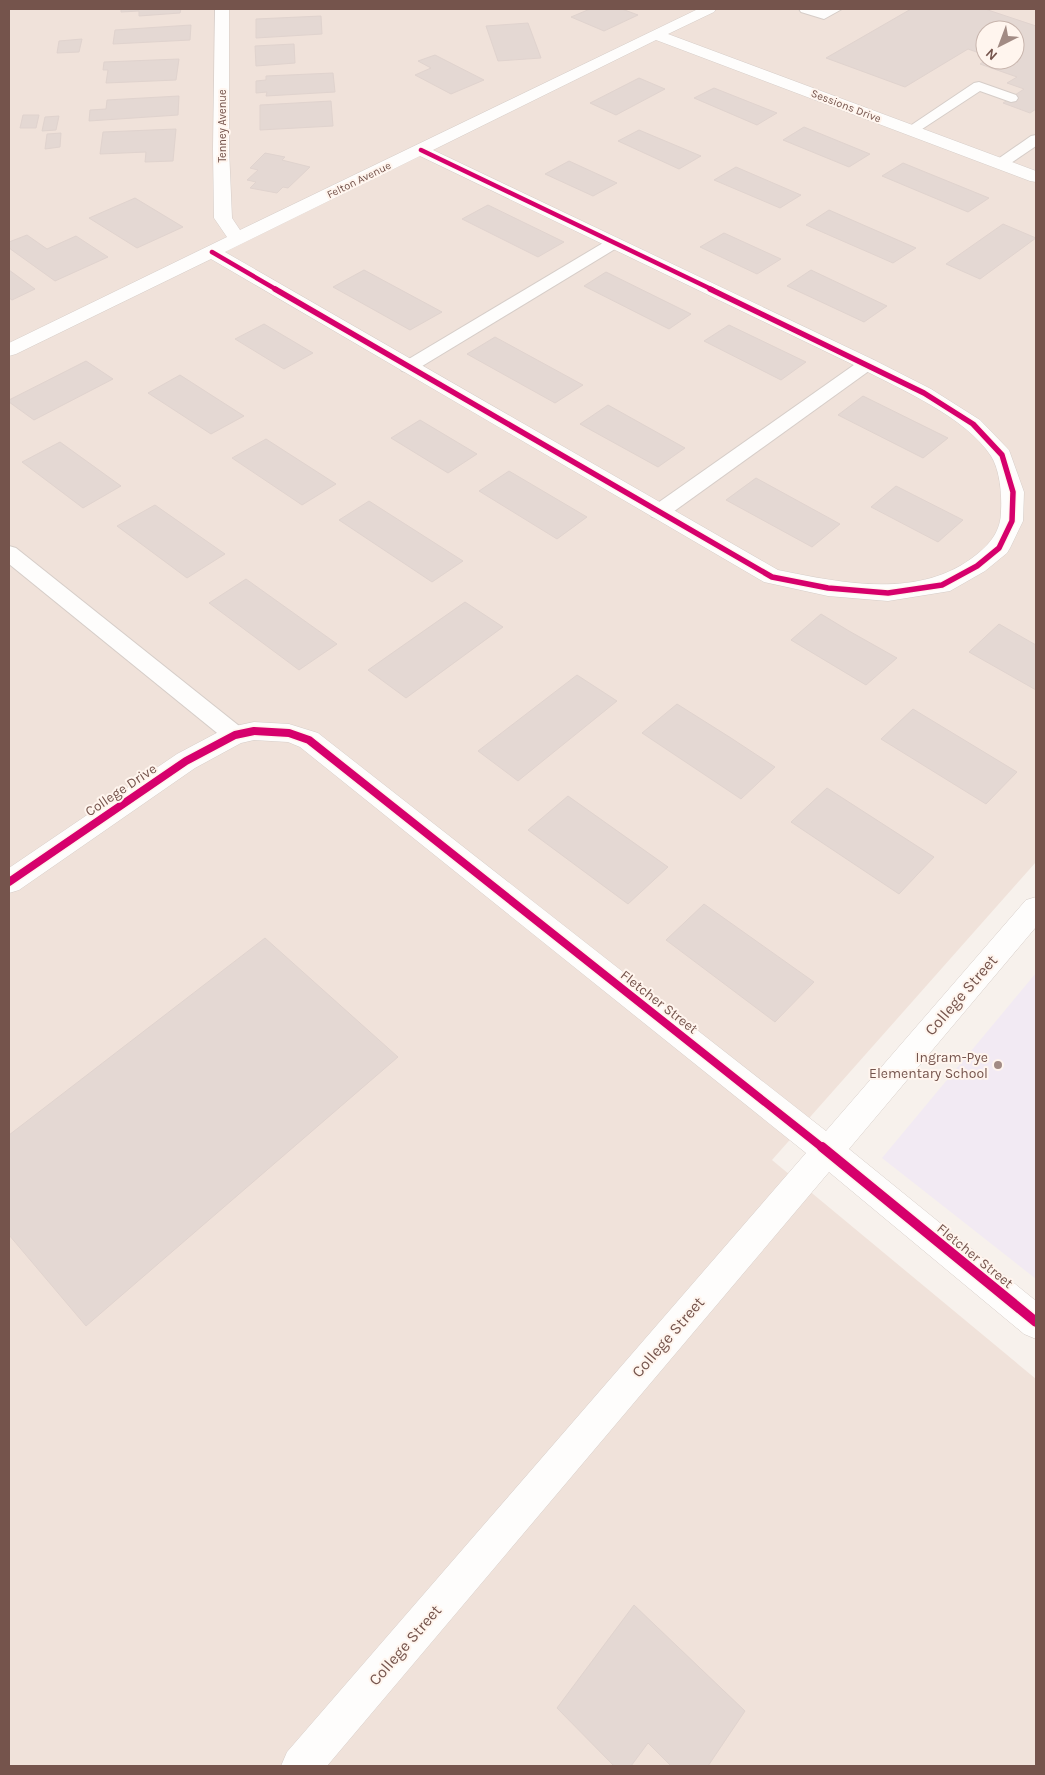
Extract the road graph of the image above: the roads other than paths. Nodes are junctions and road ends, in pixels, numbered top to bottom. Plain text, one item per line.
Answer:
1 (222, 9) edge
2 (709, 9) edge
3 (806, 9) edge
4 (835, 9) edge
5 (656, 35) junction
6 (1010, 98) dead end
7 (911, 130) junction
8 (1036, 139) edge
9 (421, 150) junction
10 (1000, 164) junction
11 (1036, 177) edge
12 (238, 240) junction
13 (614, 243) junction
14 (212, 252) junction
15 (9, 350) edge
16 (867, 364) junction
17 (408, 367) junction
18 (659, 512) junction
19 (9, 553) edge
20 (245, 733) junction
21 (9, 882) edge
22 (1036, 908) edge
23 (827, 1151) junction
24 (1036, 1322) edge
25 (301, 1766) edge

1 - 12 street, Tenney Avenue
2 - 5 street, Felton Avenue
3 - 4 lane
5 - 7 street, Sessions Drive
5 - 9 street, Felton Avenue
6 - 7 lane
7 - 10 street, Sessions Drive
8 - 10 lane
9 - 12 street, Felton Avenue
9 - 13 street
10 - 11 street, Sessions Drive
12 - 14 street, Felton Avenue
13 - 16 street
13 - 17 lane
14 - 15 street, Felton Avenue
14 - 17 street
16 - 18 lane
16 - 18 street
17 - 18 street
19 - 20 lane
20 - 21 street, College Drive
20 - 23 street, Fletcher Street
22 - 23 street, College Street
23 - 24 street, Fletcher Street
23 - 25 street, College Street

